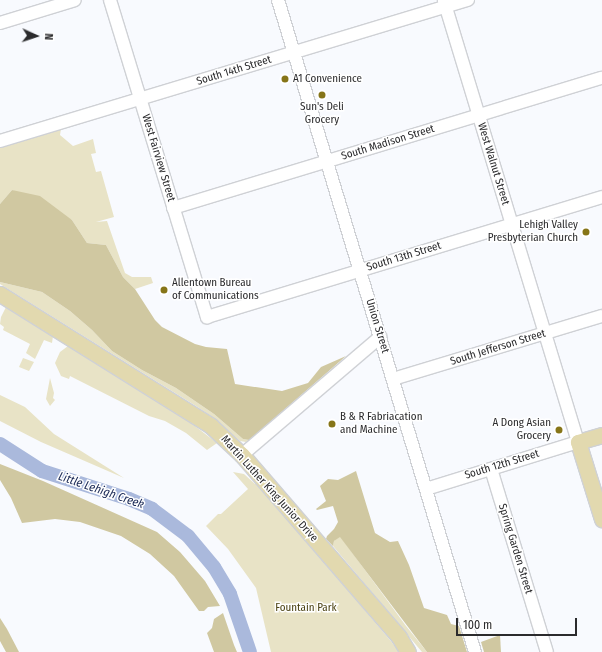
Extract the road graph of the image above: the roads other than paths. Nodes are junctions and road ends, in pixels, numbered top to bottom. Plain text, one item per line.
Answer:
1 (75, 0) edge
2 (110, 0) edge
3 (278, 0) edge
4 (468, 0) edge
5 (445, 3) edge
6 (0, 23) edge
7 (294, 53) junction
8 (602, 78) edge
9 (140, 99) junction
10 (479, 116) junction
11 (0, 141) edge
12 (327, 162) junction
13 (602, 197) edge
14 (174, 208) junction
15 (512, 224) junction
16 (360, 270) junction
17 (0, 294) edge
18 (602, 316) edge
19 (207, 317) joint
20 (545, 334) junction
21 (380, 337) junction
22 (393, 380) junction
23 (602, 435) edge
24 (578, 442) junction
25 (242, 455) junction
26 (491, 469) junction
27 (426, 489) junction
28 (602, 519) edge
29 (399, 637) junction
30 (408, 652) edge
31 (412, 652) edge
32 (475, 652) edge
33 (547, 652) edge

1 - 6 street
2 - 9 street, West Fairview Street
3 - 7 street, Union Street
4 - 5 street, South 14th Street
5 - 7 street, South 14th Street
5 - 10 street, West Walnut Street
7 - 9 street, South 14th Street
7 - 12 street, Union Street
8 - 10 street, South Madison Street
9 - 11 street, South 14th Street
9 - 14 street, West Fairview Street
10 - 12 street, South Madison Street
10 - 15 street, West Walnut Street
12 - 14 street, South Madison Street
12 - 16 street, Union Street
13 - 15 street, South 13th Street
14 - 19 street, West Fairview Street
15 - 16 street, South 13th Street
15 - 20 street, West Walnut Street
16 - 19 street, South 13th Street
16 - 21 street, Union Street
17 - 25 main road, Martin Luther King Junior Drive
18 - 20 street, South Jefferson Street
20 - 22 street, South Jefferson Street
20 - 24 street, West Walnut Street
21 - 22 street, Union Street
21 - 25 street
22 - 27 street, Union Street
23 - 24 main road, South 12th Street
24 - 26 street, South 12th Street
24 - 28 main road
25 - 29 main road, Martin Luther King Junior Drive
26 - 27 street, South 12th Street
26 - 33 street, Spring Garden Street
27 - 32 street, Union Street
29 - 30 main road, Martin Luther King Junior Drive
29 - 31 street

